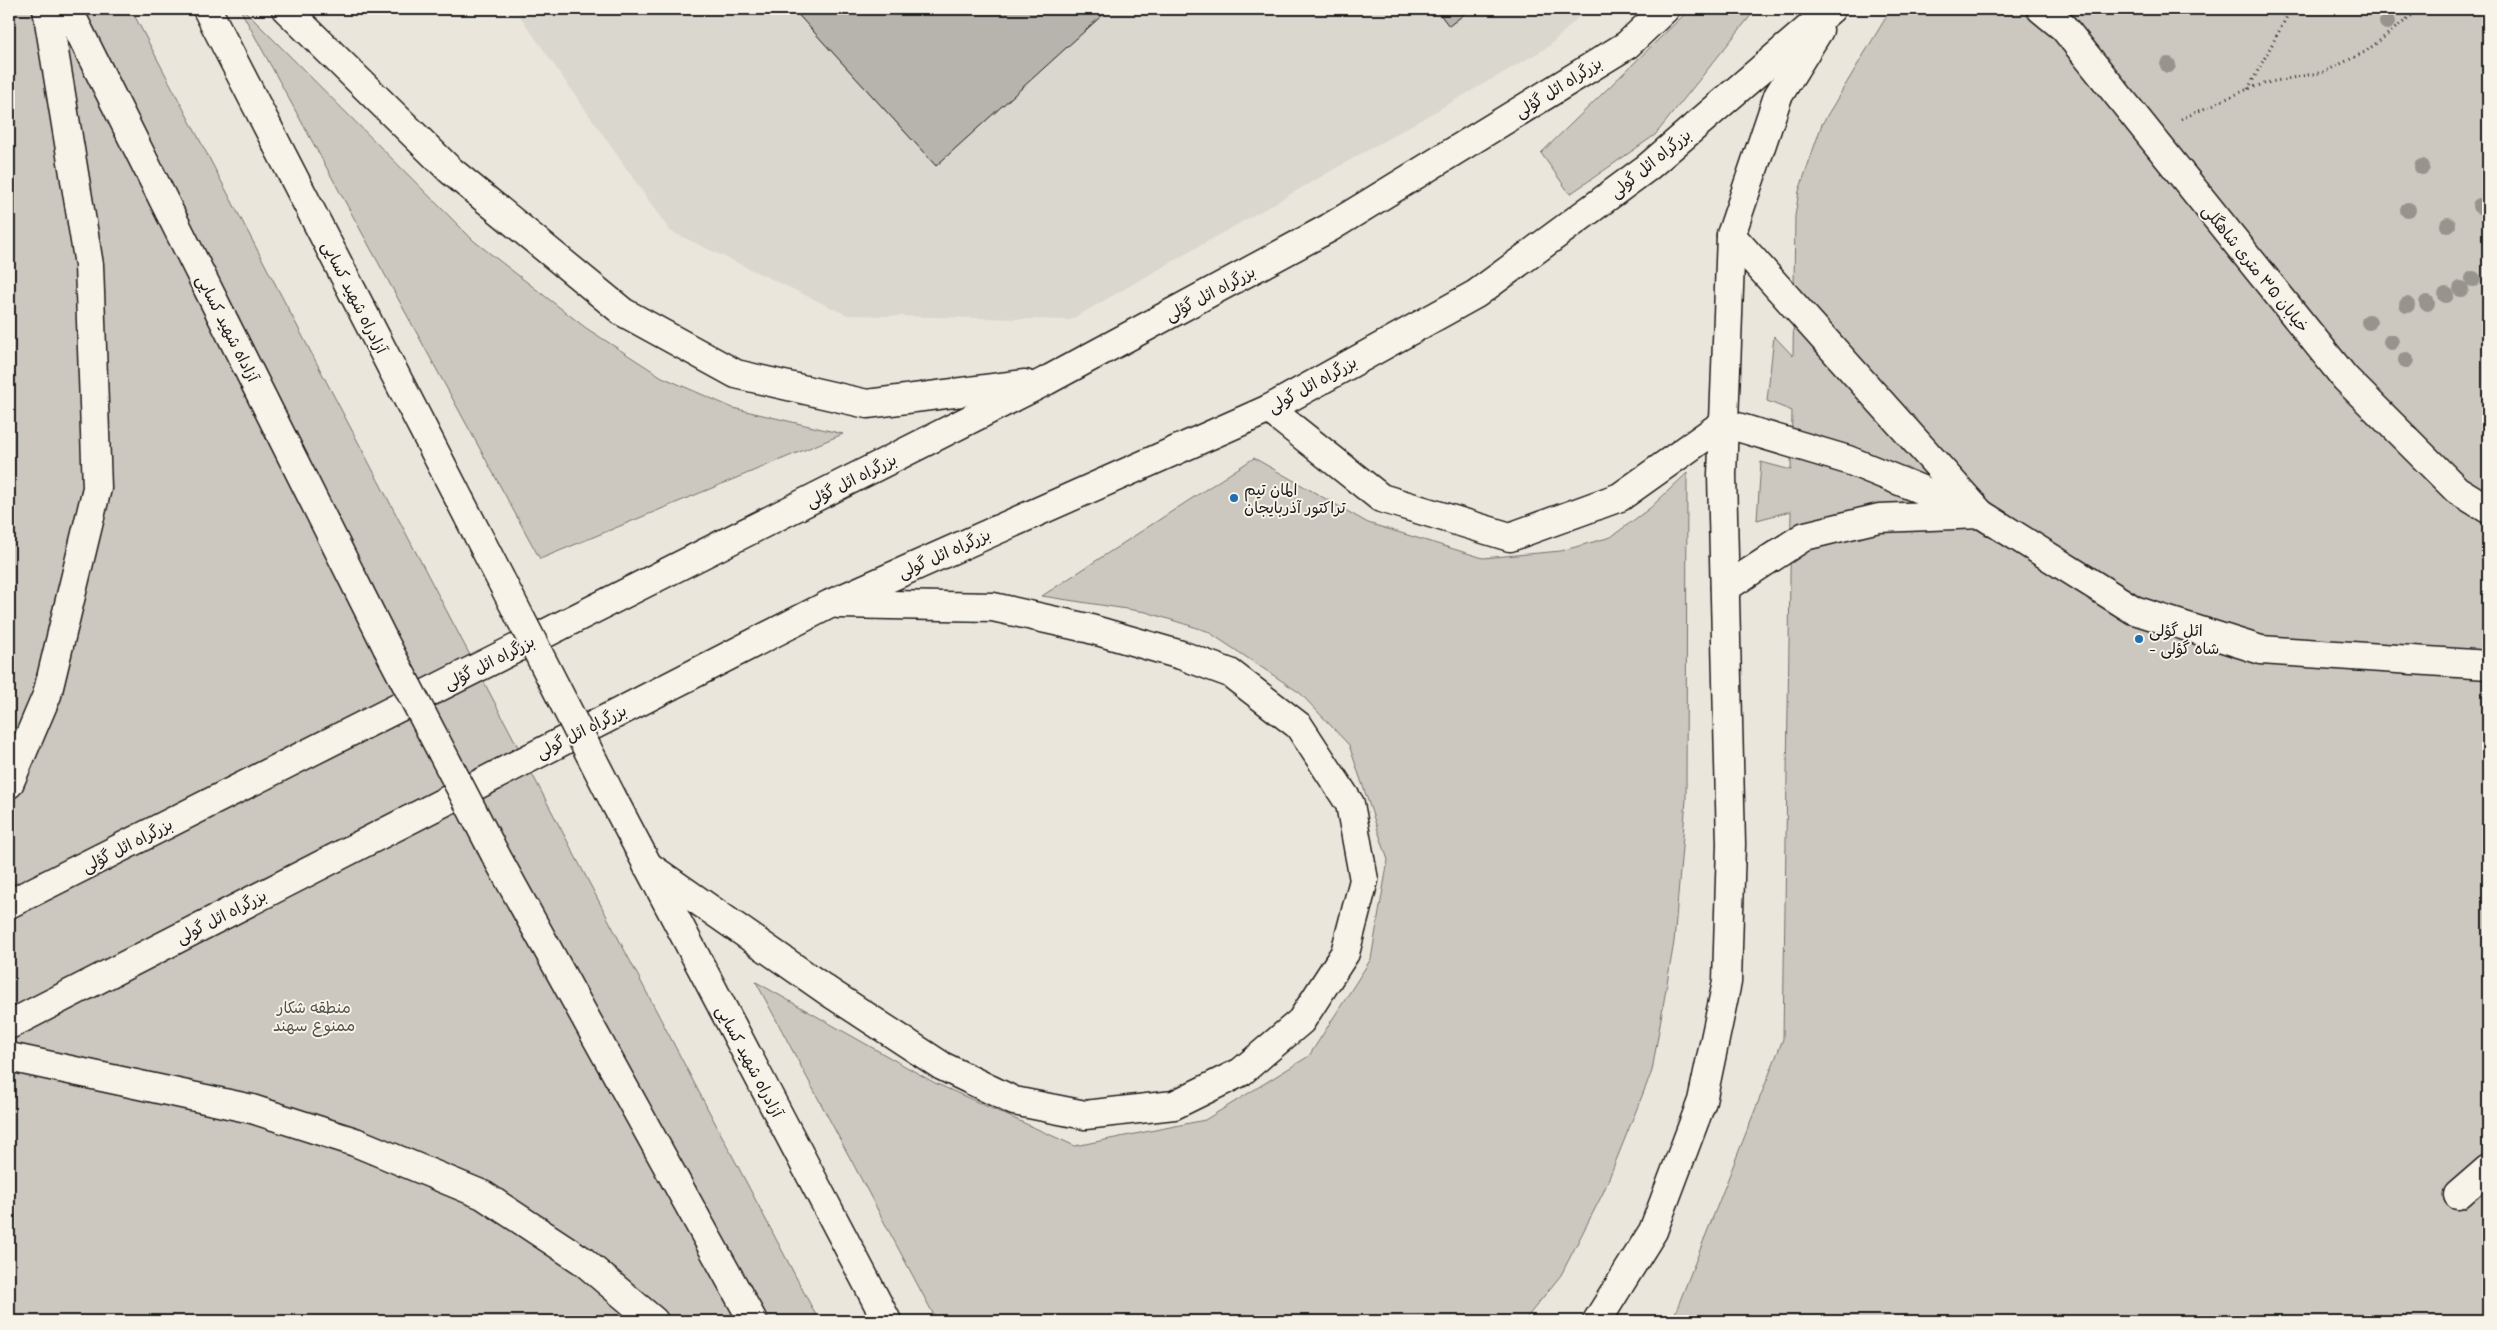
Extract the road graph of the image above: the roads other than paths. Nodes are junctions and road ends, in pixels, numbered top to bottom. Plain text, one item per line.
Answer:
1 (47, 9) edge
2 (68, 9) edge
3 (206, 9) edge
4 (286, 9) edge
5 (1665, 9) edge
6 (1832, 9) edge
7 (2041, 9) edge
8 (1731, 235) junction
9 (1046, 381) junction
10 (1269, 409) junction
11 (1724, 423) junction
12 (2488, 509) edge
13 (1982, 514) junction
14 (1725, 588) junction
15 (830, 604) junction
16 (2488, 665) edge
17 (9, 784) edge
18 (647, 865) junction
19 (9, 904) edge
20 (9, 1025) edge
21 (9, 1057) edge
22 (2488, 1169) edge
23 (2458, 1195) dead end
24 (654, 1321) edge
25 (753, 1321) edge
26 (887, 1321) edge
27 (1597, 1321) edge

1 - 17 main road
2 - 25 main road, آزاداه شهید کسایی, bridge
3 - 18 main road, آزادراه شهید کسایی, bridge
4 - 9 main road
5 - 9 main road, بزرگراه ائل گؤلی
6 - 8 main road
6 - 10 main road, بزرگراه ائل گولی
7 - 12 main road, خیابان ۳۵ متری شاهگلی
8 - 11 main road
8 - 13 main road
9 - 19 main road, بزرگراه ائل گؤلی
10 - 11 main road
10 - 15 main road, بزرگراه ائل گولی
11 - 13 main road
11 - 14 main road
13 - 14 main road
13 - 16 main road
14 - 27 main road
15 - 18 main road
15 - 20 main road, بزرگراه ائل گولی
18 - 26 main road, آزادراه شهید کسایی
21 - 24 main road
22 - 23 main road

